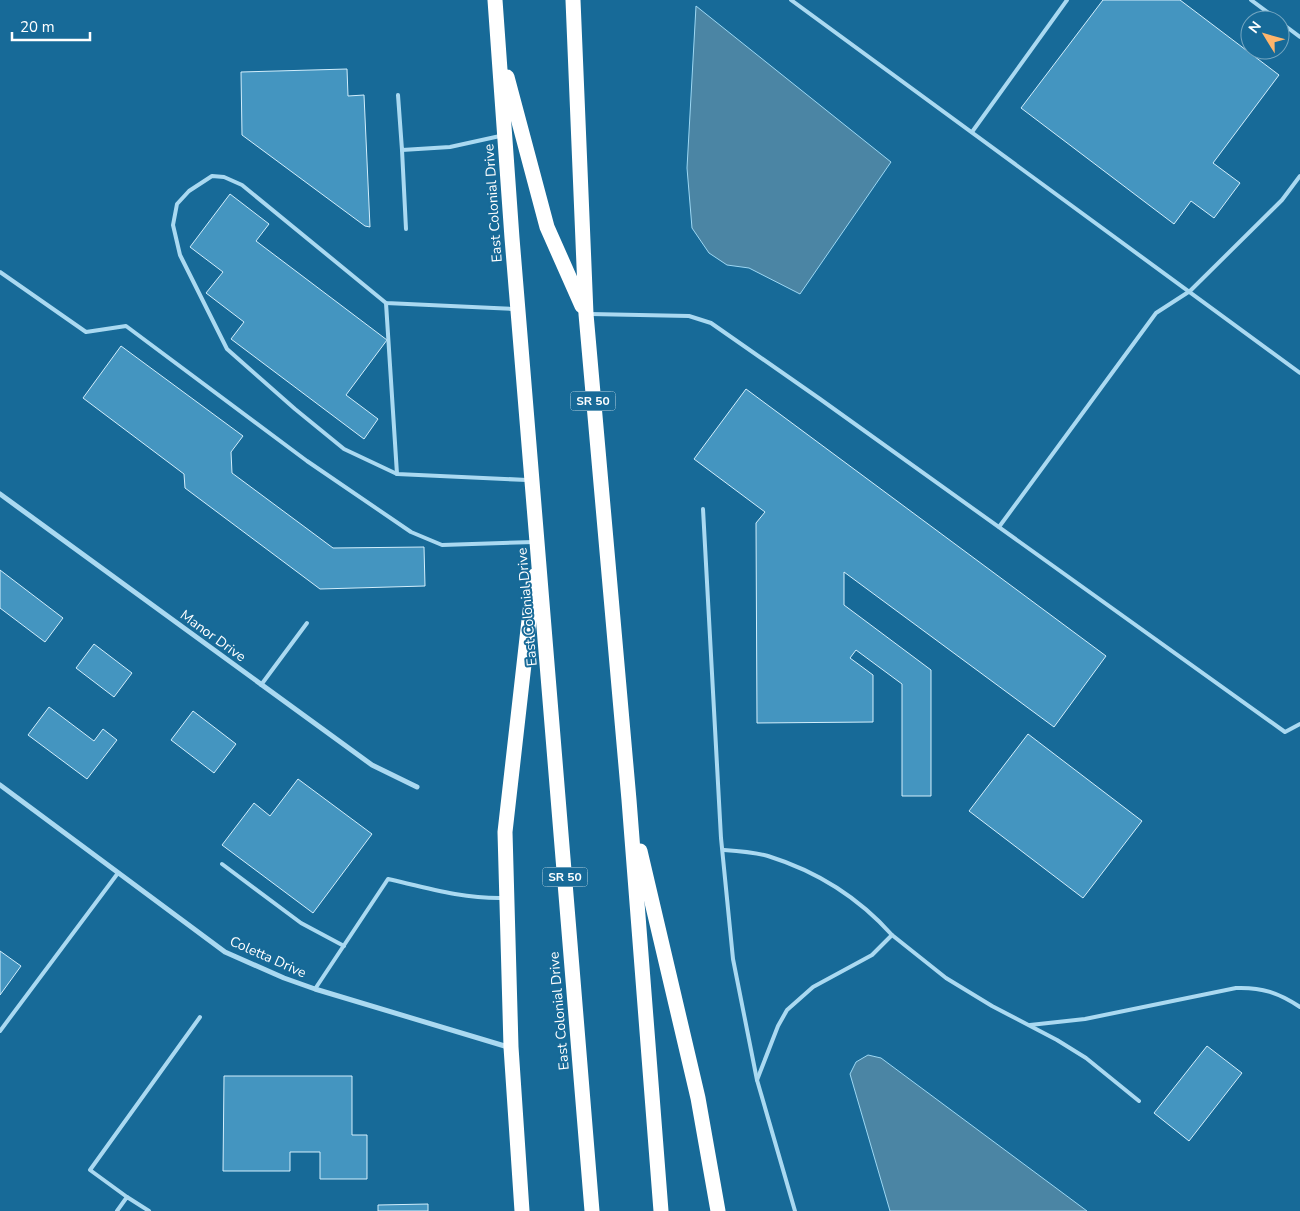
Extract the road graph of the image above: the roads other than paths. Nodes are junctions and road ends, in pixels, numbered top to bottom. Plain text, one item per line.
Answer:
1 (495, 0) edge
2 (573, 0) edge
3 (791, 0) edge
4 (1066, 0) edge
5 (1251, 0) edge
6 (1264, 10) edge
7 (497, 42) junction
8 (398, 95) dead end
9 (972, 132) junction
10 (505, 135) junction
11 (402, 150) junction
12 (1300, 176) edge
13 (406, 229) dead end
14 (0, 272) edge
15 (1190, 291) junction
16 (386, 302) junction
17 (518, 309) junction
18 (586, 314) junction
19 (1300, 372) edge
20 (397, 474) junction
21 (532, 480) junction
22 (0, 494) edge
23 (702, 509) dead end
24 (999, 527) junction
25 (538, 542) junction
26 (307, 624) dead end
27 (261, 685) junction
28 (1300, 724) edge
29 (0, 785) edge
30 (418, 787) dead end
31 (629, 800) junction
32 (723, 850) junction
33 (222, 864) dead end
34 (118, 873) junction
35 (507, 898) junction
36 (892, 935) junction
37 (344, 946) junction
38 (315, 989) junction
39 (1300, 1007) edge
40 (200, 1017) dead end
41 (1030, 1025) junction
42 (0, 1031) edge
43 (511, 1047) junction
44 (757, 1080) junction
45 (1139, 1101) dead end
46 (127, 1197) junction
47 (118, 1211) edge
48 (148, 1211) edge
49 (522, 1211) edge
50 (592, 1211) edge
51 (661, 1211) edge
52 (718, 1211) edge
53 (795, 1211) edge

1 - 7 highway, East Colonial Drive / SR 50
2 - 18 highway, SR 50
3 - 9 lane
4 - 9 lane
5 - 6 lane
7 - 10 highway, East Colonial Drive / SR 50
7 - 18 highway
8 - 11 lane
9 - 15 lane
10 - 11 lane
10 - 17 highway, East Colonial Drive / SR 50
11 - 13 lane
12 - 15 lane
14 - 25 lane
15 - 19 lane
15 - 24 lane
16 - 17 lane
16 - 20 lane
16 - 20 lane
17 - 21 highway, East Colonial Drive / SR 50
18 - 24 lane
18 - 31 highway, SR 50
20 - 21 lane
21 - 25 highway, East Colonial Drive / SR 50
22 - 27 street, Manor Drive
23 - 32 lane
24 - 28 lane
25 - 35 highway
25 - 50 highway, East Colonial Drive / SR 50
26 - 27 lane
27 - 30 street, Manor Drive
29 - 34 street, Coletta Drive
31 - 51 highway, SR 50
31 - 52 highway
32 - 36 lane
32 - 44 lane
33 - 37 lane
34 - 38 street, Coletta Drive
34 - 42 lane
35 - 37 lane
35 - 43 highway
36 - 41 lane
36 - 44 lane
37 - 38 lane
38 - 43 street, Coletta Drive
39 - 41 lane
40 - 46 lane
41 - 45 lane
43 - 49 highway
44 - 53 lane
46 - 47 lane
46 - 48 lane

